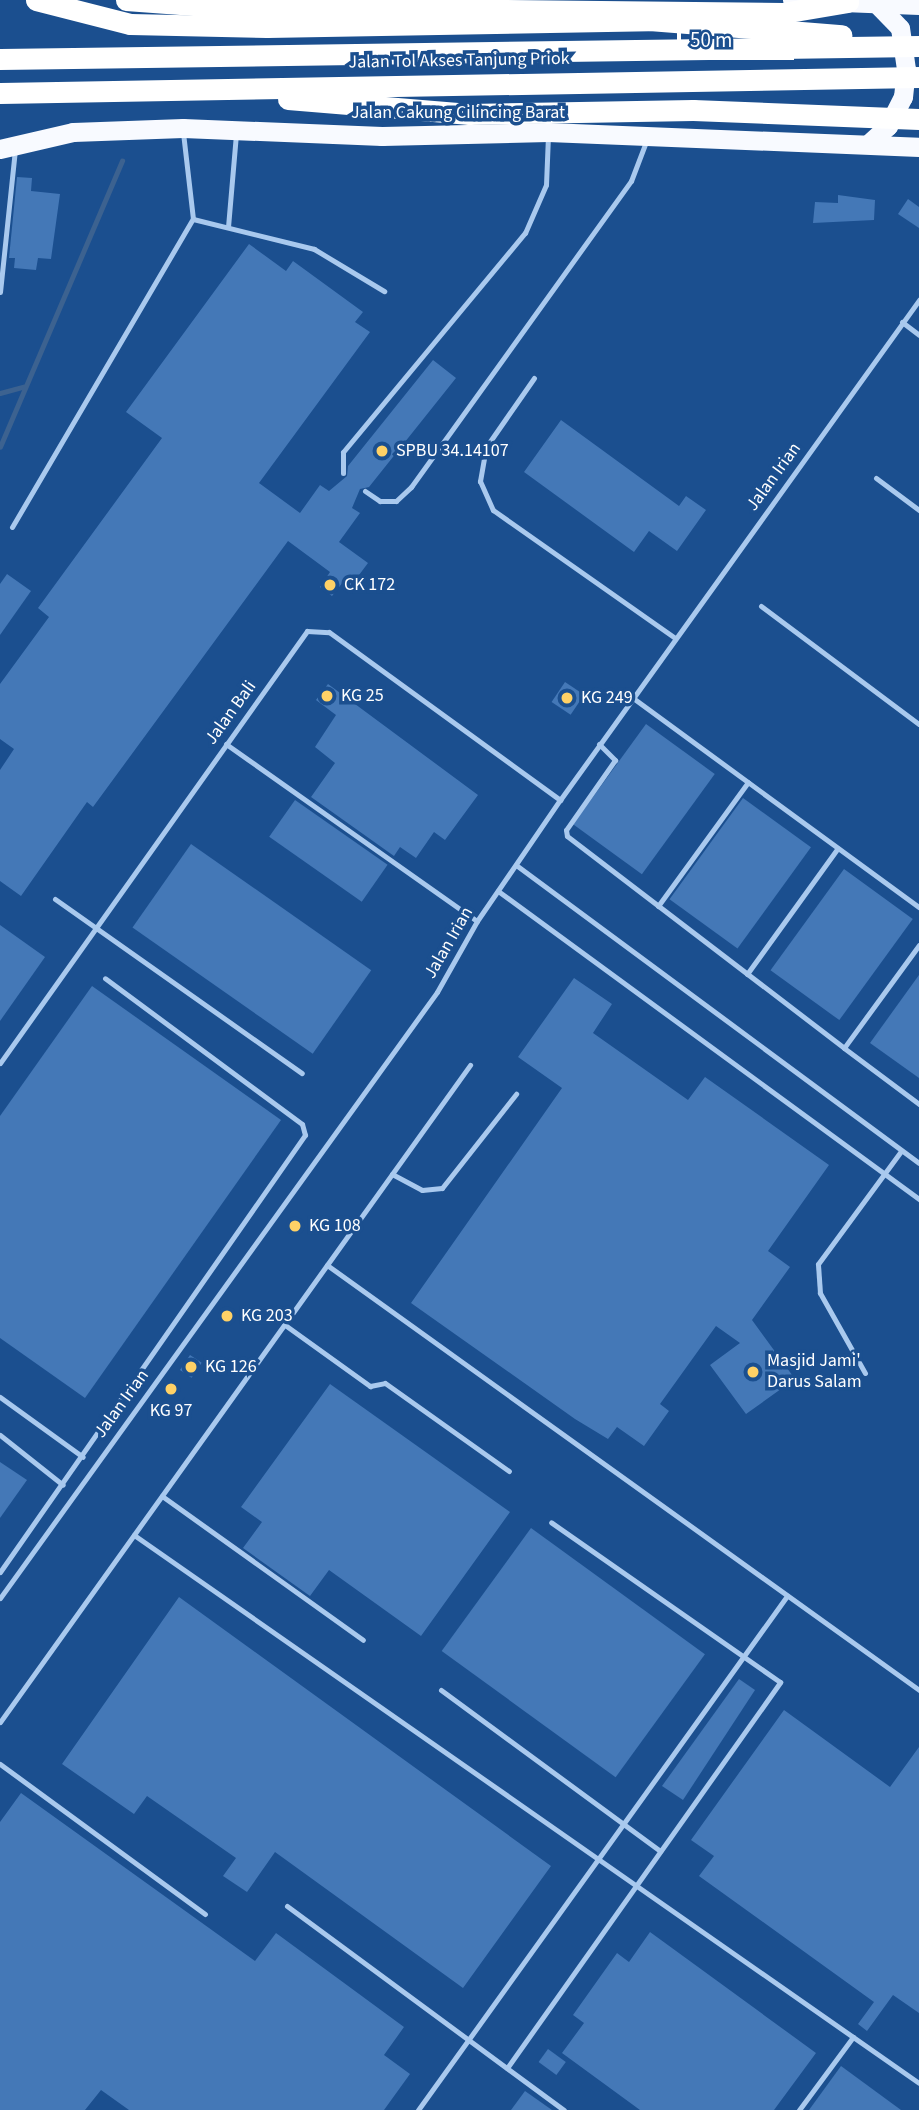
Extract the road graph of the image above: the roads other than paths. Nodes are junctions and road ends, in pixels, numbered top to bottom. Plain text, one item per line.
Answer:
1 (36, 0) edge
2 (792, 0) edge
3 (130, 1) edge
4 (848, 2) junction
5 (876, 3) junction
6 (919, 5) edge
7 (919, 44) edge
8 (0, 59) edge
9 (919, 77) edge
10 (174, 89) junction
11 (1, 94) edge
12 (919, 119) edge
13 (548, 132) junction
14 (184, 135) junction
15 (649, 135) junction
16 (236, 136) junction
17 (868, 144) junction
18 (8, 146) edge
19 (919, 146) edge
20 (193, 219) junction
21 (228, 227) junction
22 (384, 291) dead end
23 (0, 292) edge
24 (919, 300) edge
25 (902, 322) junction
26 (919, 335) edge
27 (534, 378) dead end
28 (343, 473) dead end
29 (876, 478) dead end
30 (365, 491) dead end
31 (919, 510) edge
32 (12, 527) dead end
33 (761, 606) dead end
34 (675, 638) junction
35 (633, 698) junction
36 (919, 724) edge
37 (226, 744) junction
38 (599, 744) junction
39 (748, 782) junction
40 (560, 800) junction
41 (838, 848) junction
42 (516, 865) junction
43 (498, 891) junction
44 (55, 899) dead end
45 (659, 906) junction
46 (919, 907) edge
47 (477, 920) junction
48 (96, 928) junction
49 (919, 945) edge
50 (747, 974) junction
51 (105, 978) dead end
52 (844, 1048) junction
53 (0, 1063) edge
54 (470, 1065) dead end
55 (302, 1073) dead end
56 (516, 1094) dead end
57 (919, 1104) edge
58 (901, 1151) junction
59 (919, 1163) edge
60 (392, 1174) junction
61 (884, 1174) junction
62 (919, 1199) edge
63 (327, 1265) junction
64 (285, 1325) junction
65 (866, 1373) dead end
66 (0, 1397) edge
67 (0, 1435) edge
68 (83, 1457) junction
69 (509, 1471) dead end
70 (63, 1485) junction
71 (162, 1496) junction
72 (551, 1522) dead end
73 (134, 1535) junction
74 (0, 1572) edge
75 (787, 1595) junction
76 (0, 1598) edge
77 (363, 1640) dead end
78 (743, 1656) junction
79 (441, 1690) dead end
80 (919, 1690) edge
81 (0, 1722) edge
82 (0, 1764) edge
83 (622, 1824) junction
84 (660, 1851) junction
85 (598, 1858) junction
86 (636, 1885) junction
87 (287, 1906) dead end
88 (205, 1914) dead end
89 (853, 2037) junction
90 (469, 2040) junction
91 (507, 2068) junction
92 (919, 2082) edge
93 (418, 2110) edge
94 (564, 2110) edge
95 (799, 2110) edge

1 - 7 highway, bridge
2 - 4 highway
3 - 4 highway
4 - 5 highway
5 - 6 highway
5 - 17 highway
7 - 8 highway, Jalan Tol Akses Tanjung Priok, bridge
9 - 10 highway, Jalan Tol Akses Tanjung Priok, bridge
10 - 11 highway, Jalan Tol Akses Tanjung Priok, bridge
10 - 12 highway, bridge
13 - 15 highway, Jalan Cakung Cilincing Barat
13 - 16 highway, Jalan Cakung Cilincing Barat
13 - 28 lane
14 - 16 highway, Jalan Cakung Cilincing Barat
14 - 18 highway, Jalan Cakung Cilincing Barat
14 - 20 lane
15 - 17 highway, Jalan Cakung Cilincing Barat
15 - 30 lane
16 - 21 lane
17 - 19 highway, Jalan Cakung Cilincing Barat
18 - 23 lane
20 - 21 lane
20 - 32 lane
21 - 22 lane
24 - 25 lane, Jalan Irian
25 - 26 lane
25 - 34 lane, Jalan Irian
27 - 34 lane
29 - 31 lane
33 - 36 lane
34 - 35 lane, Jalan Irian
35 - 38 lane, Jalan Irian
35 - 39 lane
37 - 40 lane, Jalan Bali
37 - 47 lane
37 - 48 lane, Jalan Bali
38 - 40 lane, Jalan Irian
38 - 45 lane
39 - 41 lane
39 - 45 lane
40 - 42 lane, Jalan Irian
41 - 46 lane
41 - 50 lane
42 - 43 lane, Jalan Irian
42 - 58 lane
43 - 47 lane, Jalan Irian
43 - 61 lane
44 - 48 lane
45 - 50 lane
47 - 76 lane, Jalan Irian
48 - 53 lane, Jalan Bali
48 - 55 lane
49 - 52 lane
50 - 52 lane
51 - 68 lane
52 - 57 lane
54 - 60 lane
56 - 60 lane
58 - 59 lane
58 - 61 lane
60 - 63 lane
61 - 62 lane
61 - 65 lane
63 - 64 lane
63 - 75 lane
64 - 69 lane
64 - 71 lane
66 - 68 lane
67 - 70 lane
68 - 70 lane
70 - 74 lane
71 - 73 lane
71 - 77 lane
72 - 78 lane
73 - 81 lane
73 - 85 lane
75 - 78 lane
75 - 80 lane
78 - 83 lane
78 - 84 lane
79 - 83 lane
82 - 88 lane
83 - 84 lane
83 - 85 lane
84 - 86 lane
85 - 86 lane
85 - 90 lane
86 - 89 lane
86 - 91 lane
87 - 90 lane
89 - 92 lane
89 - 95 lane
90 - 91 lane
90 - 93 lane
91 - 94 lane

